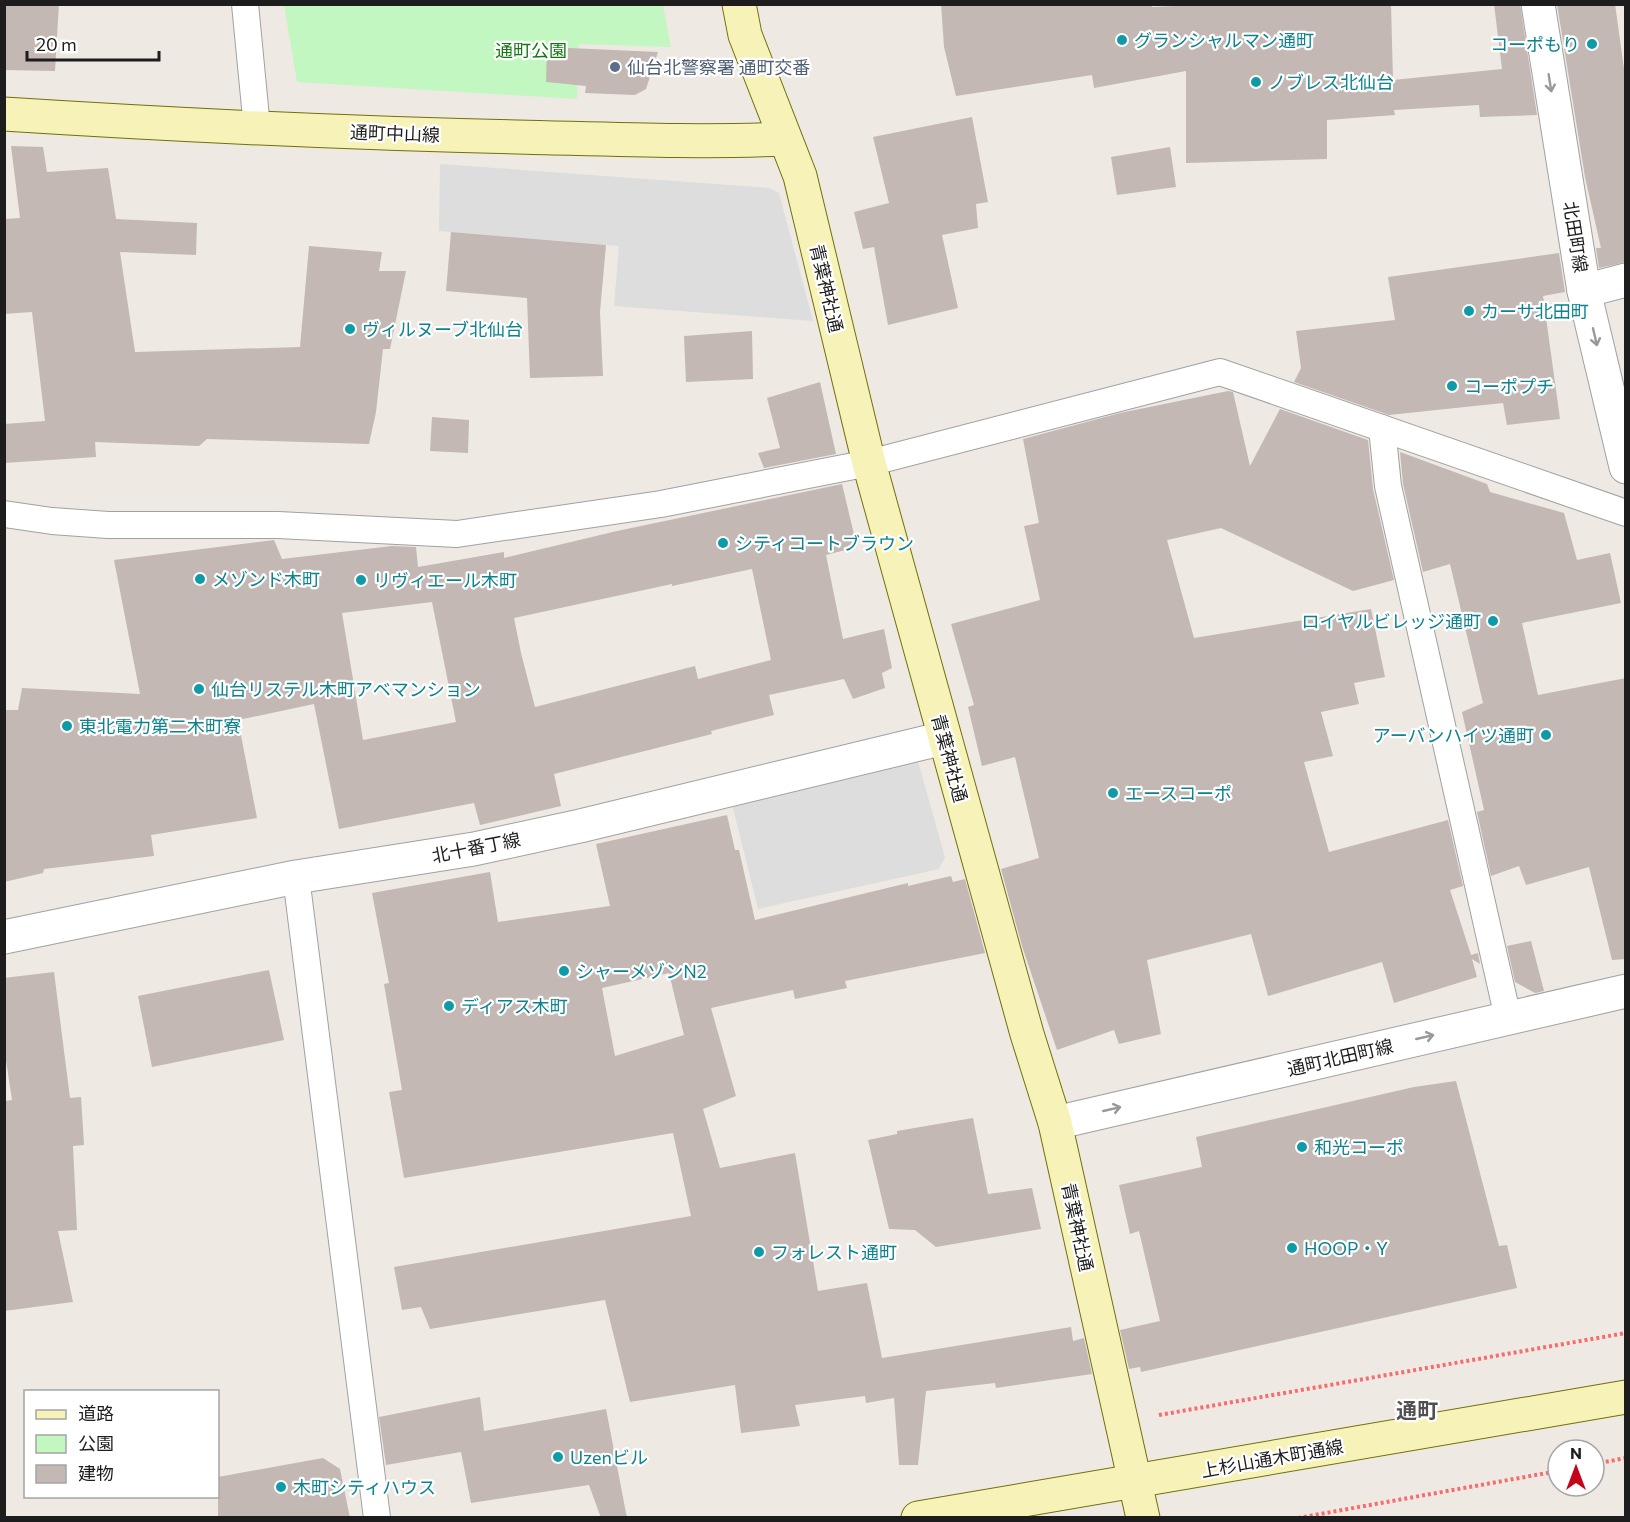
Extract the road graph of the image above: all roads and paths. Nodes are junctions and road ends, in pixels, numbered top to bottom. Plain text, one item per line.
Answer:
1 (245, 4) edge
2 (739, 4) edge
3 (1538, 4) edge
4 (4, 114) edge
5 (257, 128) junction
6 (785, 139) junction
7 (1626, 280) edge
8 (1584, 291) junction
9 (1382, 428) junction
10 (868, 464) junction
11 (1626, 467) edge
12 (1626, 513) edge
13 (4, 514) edge
14 (944, 738) junction
15 (296, 877) junction
16 (4, 938) edge
17 (1626, 991) edge
18 (1508, 1018) junction
19 (1055, 1123) junction
20 (1626, 1333) edge
21 (1626, 1397) edge
22 (1159, 1415) dead end
23 (1626, 1458) edge
24 (1606, 1462) edge
25 (1546, 1473) edge
26 (1134, 1482) junction
27 (377, 1518) edge
28 (918, 1518) edge
29 (1143, 1518) edge
30 (1298, 1518) edge

1 - 5 lane
2 - 6 street, 青葉神社通
3 -> 8 street, 北田町線
4 - 5 street, 通町中山線
5 - 6 street, 通町中山線
6 - 10 street, 青葉神社通
7 - 8 street
8 -> 11 street, 北田町線
9 - 10 lane
9 - 12 lane
9 - 18 lane
10 - 13 lane
10 - 14 street, 青葉神社通
14 - 15 street, 北十番丁線
14 - 19 street, 青葉神社通
15 - 16 street, 北十番丁線
15 - 27 lane
17 - 18 street, 通町北田町線
19 -> 18 street, 通町北田町線
19 - 26 street, 青葉神社通
20 - 22 path
21 - 26 street, 上杉山通木町通線
23 - 24 path
25 - 30 path
26 - 28 street, 上杉山通木町通線
26 - 29 street, 青葉神社通

